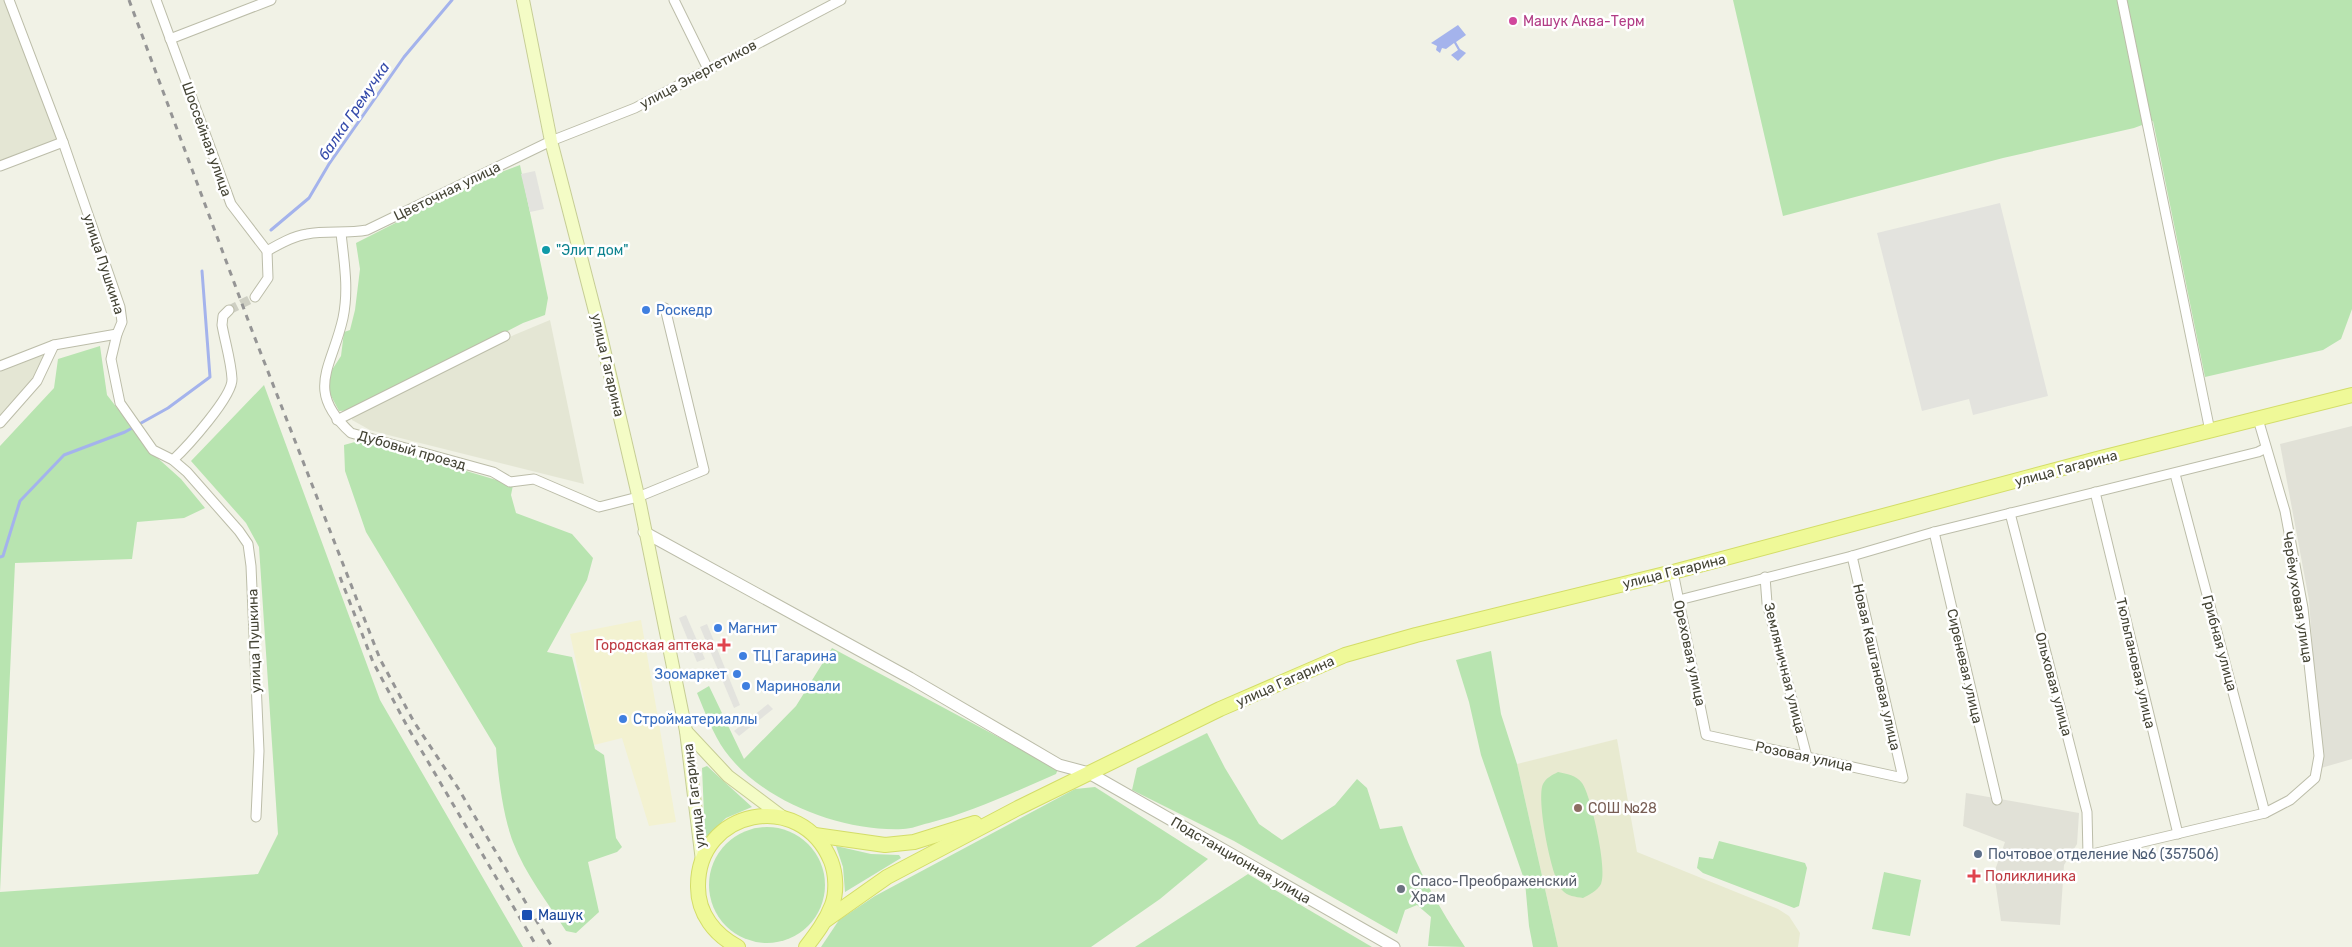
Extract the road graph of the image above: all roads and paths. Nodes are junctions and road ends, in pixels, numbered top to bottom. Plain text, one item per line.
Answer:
1 (9, 0) edge
2 (156, 0) edge
3 (271, 0) edge
4 (522, 0) edge
5 (674, 0) edge
6 (841, 0) edge
7 (2122, 0) edge
8 (170, 39) junction
9 (708, 69) junction
10 (551, 141) junction
11 (63, 142) junction
12 (0, 166) edge
13 (341, 233) junction
14 (267, 251) junction
15 (255, 297) tunnel mouth
16 (666, 308) dead end
17 (229, 310) dead end
18 (117, 334) junction
19 (505, 336) dead end
20 (54, 345) junction
21 (0, 366) edge
22 (2352, 394) edge
23 (2258, 419) junction
24 (337, 420) junction
25 (0, 423) edge
26 (2210, 431) junction
27 (2266, 448) junction
28 (173, 460) junction
29 (2175, 474) junction
30 (2095, 492) junction
31 (638, 497) junction
32 (2010, 513) junction
33 (644, 532) junction
34 (1934, 532) junction
35 (1852, 556) junction
36 (1673, 572) junction
37 (1765, 577) junction
38 (1679, 600) junction
39 (686, 731) junction
40 (1706, 734) joint
41 (1807, 757) junction
42 (1089, 773) junction
43 (1903, 778) joint
44 (1997, 800) dead end
45 (1018, 808) junction
46 (2265, 813) junction
47 (256, 817) dead end
48 (784, 818) junction
49 (2178, 834) junction
50 (815, 835) junction
51 (702, 861) junction
52 (821, 926) junction
53 (714, 930) junction
54 (723, 947) edge
55 (738, 947) edge
56 (795, 947) edge
57 (806, 947) edge
58 (1394, 947) edge

1 - 11 street, улица Пушкина
2 - 8 street, Шоссейная улица
3 - 8 street
4 - 10 main road, улица Гагарина
5 - 9 street
6 - 9 street, улица Энергетиков
7 - 26 street
8 - 14 street, Шоссейная улица
9 - 10 street, улица Энергетиков
10 - 13 street, Цветочная улица
10 - 31 main road, улица Гагарина
11 - 12 street
11 - 18 street, улица Пушкина
13 - 14 street, Цветочная улица
13 - 24 street
14 - 15 street
16 - 31 street, Дубовый проезд
17 - 28 street
18 - 20 street
18 - 28 street, улица Пушкина
19 - 24 street, Дубовый проезд
20 - 21 street
20 - 25 street
22 - 23 main road, улица Гагарина
23 - 26 main road, улица Гагарина
23 - 27 street, Черёмуховая улица
24 - 31 street, Дубовый проезд
26 - 36 main road, улица Гагарина
27 - 29 street
27 - 46 street, Черёмуховая улица
28 - 47 street, улица Пушкина
29 - 30 street
29 - 46 street, Грибная улица
30 - 32 street
30 - 49 street, Тюльпановая улица
31 - 33 main road, улица Гагарина
32 - 34 street
32 - 49 street, Ольховая улица
33 - 39 main road, улица Гагарина
33 - 42 street, Подстанционная улица
34 - 35 street
34 - 44 street, Сиреневая улица
35 - 37 street
35 - 43 street, Новая Каштановая улица
36 - 38 street, Ореховая улица
36 - 42 main road, улица Гагарина
37 - 38 street
37 - 41 street, Земляничная улица
38 - 40 street, Ореховая улица
39 - 48 main road, улица Гагарина
39 - 51 main road, улица Гагарина
40 - 41 street, Розовая улица
41 - 43 street, Розовая улица
42 - 45 main road, улица Гагарина
42 - 58 street, Подстанционная улица
45 - 50 main road
45 - 52 main road
46 - 49 street
48 - 50 main road
48 - 51 main road
50 - 52 main road
51 - 53 main road
52 - 56 main road
52 - 57 main road
53 - 54 main road
53 - 55 main road

